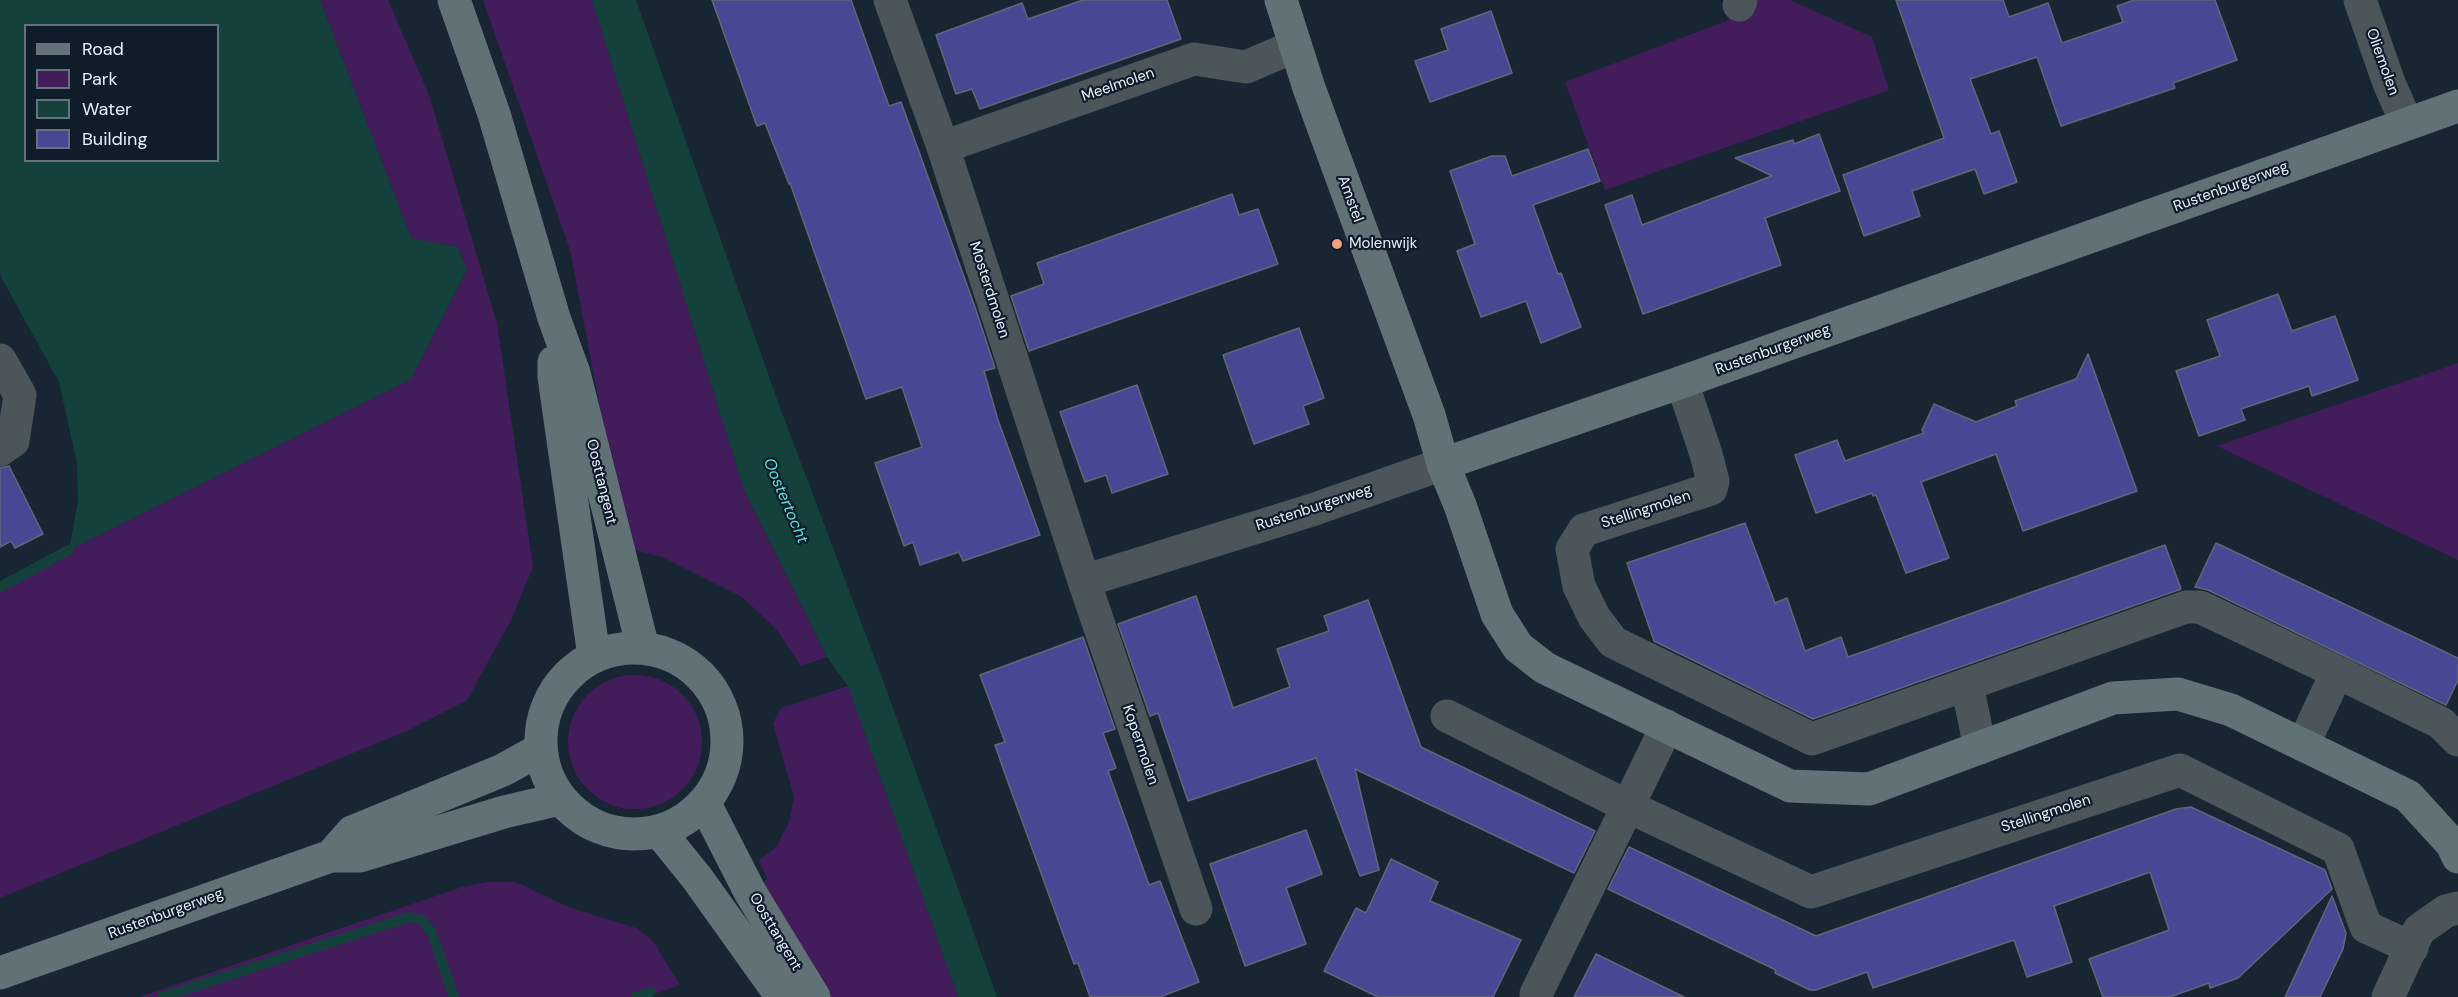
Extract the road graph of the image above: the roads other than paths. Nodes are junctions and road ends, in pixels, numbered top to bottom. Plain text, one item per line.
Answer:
1 (454, 0) edge
2 (890, 0) edge
3 (1281, 0) edge
4 (2360, 0) edge
5 (1295, 46) junction
6 (2458, 106) edge
7 (2407, 124) junction
8 (943, 147) junction
9 (554, 318) junction
10 (0, 360) edge
11 (1682, 382) junction
12 (0, 450) edge
13 (1443, 464) junction
14 (1084, 581) junction
15 (643, 648) junction
16 (594, 656) junction
17 (2337, 672) junction
18 (1967, 685) junction
19 (1447, 716) dead end
20 (1667, 726) junction
21 (2458, 740) edge
22 (2303, 745) junction
23 (1980, 748) junction
24 (541, 749) junction
25 (560, 799) junction
26 (705, 802) junction
27 (1627, 806) junction
28 (659, 831) junction
29 (331, 856) junction
30 (2458, 857) edge
31 (2458, 908) edge
32 (1196, 909) dead end
33 (2412, 948) junction
34 (0, 973) edge
35 (1536, 994) dead end
36 (782, 997) edge
37 (813, 997) edge
38 (2388, 997) edge

1 - 9 street, Oosttangent
2 - 8 street, Mosterdmolen
3 - 5 street, Amstel
4 - 7 street, Oliemolen
5 - 8 street, Meelmolen
5 - 13 street, Amstel
6 - 7 street, Rustenburgerweg
7 - 11 street, Rustenburgerweg
8 - 14 street, Mosterdmolen
9 - 15 street, Oosttangent
9 - 16 street, Oosttangent
10 - 12 street
11 - 13 street, Rustenburgerweg
11 - 18 street, Stellingmolen
13 - 14 street, Rustenburgerweg
13 - 20 street
14 - 32 street, Kopermolen
15 - 16 street
15 - 26 street
16 - 24 street
17 - 18 street, Stellingmolen
17 - 21 street, Stellingmolen
17 - 22 street
18 - 23 street
19 - 27 street, Stellingmolen
20 - 23 street
20 - 27 street
22 - 23 street
22 - 30 street
24 - 25 street
24 - 29 street, Rustenburgerweg
25 - 28 street
25 - 29 street, Rustenburgerweg
26 - 28 street
26 - 37 street, Oosttangent
27 - 33 street, Stellingmolen
27 - 35 street
28 - 36 street, Oosttangent
29 - 34 street, Rustenburgerweg
31 - 33 street
33 - 38 street

